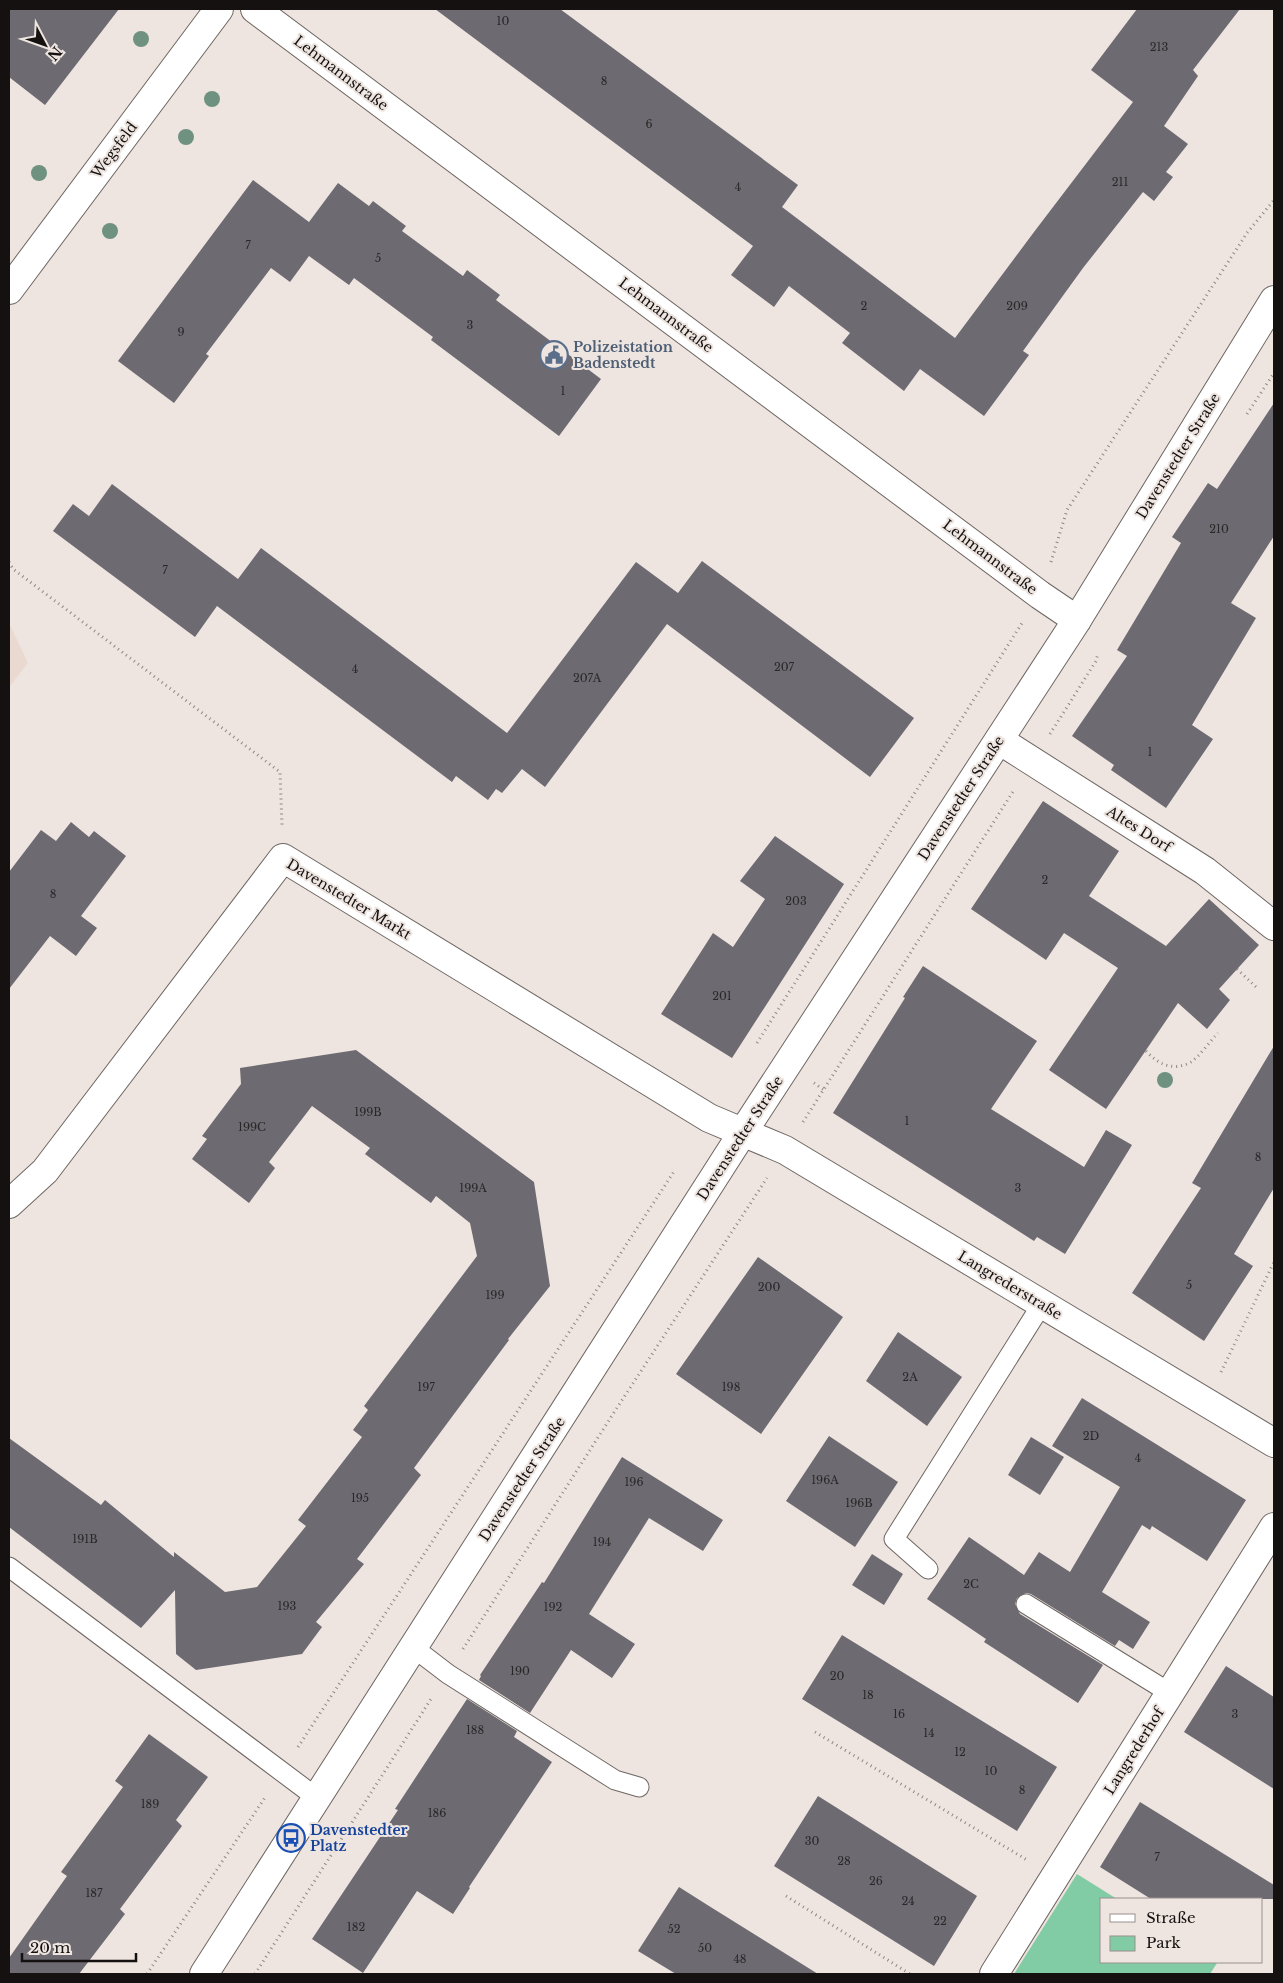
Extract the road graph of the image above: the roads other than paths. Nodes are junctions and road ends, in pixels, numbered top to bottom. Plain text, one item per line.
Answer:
1 (219, 9) edge
2 (255, 9) edge
3 (9, 290) edge
4 (1274, 300) edge
5 (1077, 620) junction
6 (999, 740) junction
7 (1274, 926) edge
8 (743, 1132) junction
9 (9, 1204) edge
10 (1042, 1304) junction
11 (1274, 1443) edge
12 (1274, 1527) edge
13 (9, 1567) edge
14 (928, 1569) dead end
15 (1026, 1604) dead end
16 (414, 1648) junction
17 (1170, 1693) junction
18 (639, 1787) dead end
19 (317, 1798) junction
20 (204, 1974) edge
21 (994, 1974) edge

1 - 3 street, Wegsfeld
2 - 5 street, Lehmannstraße
4 - 5 street, Davenstedter Straße
5 - 6 street, Davenstedter Straße
6 - 7 street, Altes Dorf
6 - 8 street, Davenstedter Straße
8 - 9 street, Davenstedter Markt
8 - 10 street, Langrederstraße
8 - 16 street, Davenstedter Straße
10 - 11 street, Langrederstraße
10 - 14 lane
12 - 17 street, Langrederhof
13 - 19 lane
15 - 17 lane
16 - 18 lane
16 - 19 street, Davenstedter Straße
17 - 21 street, Langrederhof
19 - 20 street, Davenstedter Straße

